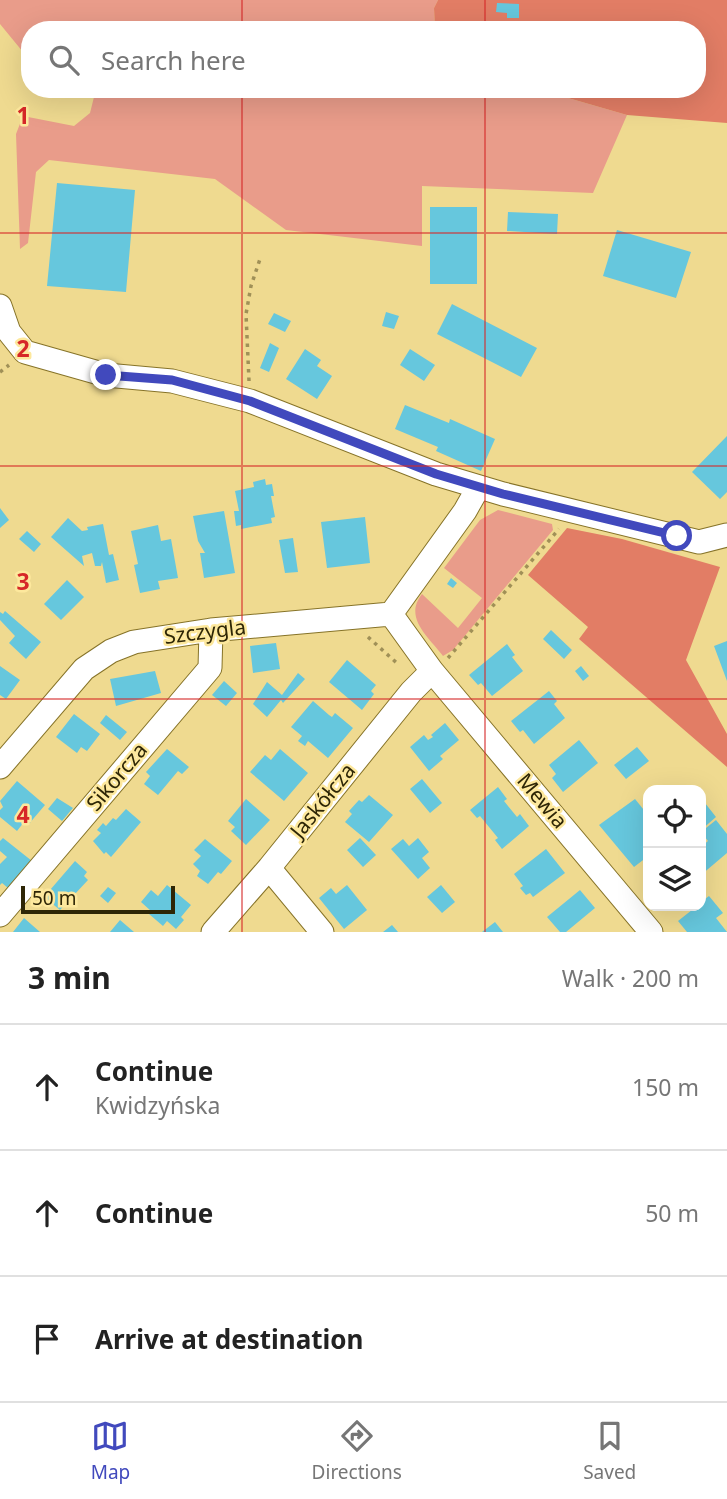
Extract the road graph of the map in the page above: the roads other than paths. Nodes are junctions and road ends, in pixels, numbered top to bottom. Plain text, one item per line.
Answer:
1 (0, 306) edge
2 (478, 488) junction
3 (727, 535) edge
4 (391, 614) junction
5 (211, 630) junction
6 (426, 677) junction
7 (0, 767) edge
8 (269, 867) junction
9 (0, 915) edge
10 (213, 932) edge
11 (322, 932) edge
12 (651, 932) edge

1 - 2 street
2 - 3 street
2 - 4 street
4 - 5 street, Szczygla
4 - 6 street
5 - 7 street, Szczygla
5 - 9 street, Sikorcza
6 - 8 street, Jaskółcza
6 - 12 street, Mewia
8 - 10 street, Jaskółcza
8 - 11 street

